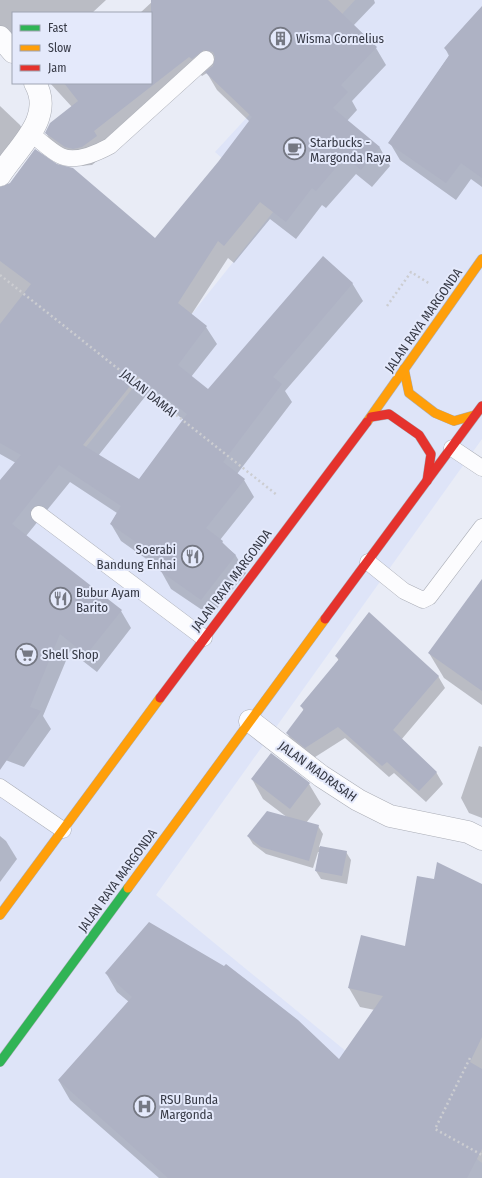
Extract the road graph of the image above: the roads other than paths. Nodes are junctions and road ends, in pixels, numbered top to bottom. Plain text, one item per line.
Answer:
1 (0, 37) edge
2 (12, 51) edge
3 (206, 59) dead end
4 (35, 84) edge
5 (30, 134) junction
6 (0, 175) edge
7 (482, 259) edge
8 (404, 369) junction
9 (482, 406) edge
10 (474, 415) junction
11 (371, 417) junction
12 (452, 448) junction
13 (482, 468) edge
14 (427, 482) junction
15 (39, 514) dead end
16 (482, 528) edge
17 (368, 562) junction
18 (204, 638) junction
19 (250, 721) junction
20 (0, 787) edge
21 (64, 830) junction
22 (482, 840) edge
23 (0, 916) edge
24 (0, 1062) edge

1 - 2 street
3 - 5 lane
4 - 5 street
5 - 6 street
7 - 8 main road, JALAN RAYA MARGONDA
8 - 10 main road
8 - 11 main road, JALAN RAYA MARGONDA
9 - 10 main road, JALAN RAYA MARGONDA
10 - 12 main road, JALAN RAYA MARGONDA
11 - 14 main road
11 - 18 main road, JALAN RAYA MARGONDA
12 - 13 lane
12 - 14 main road, JALAN RAYA MARGONDA
14 - 17 main road, JALAN RAYA MARGONDA
15 - 18 lane
16 - 17 lane
17 - 19 main road, JALAN RAYA MARGONDA
18 - 21 main road, JALAN RAYA MARGONDA
19 - 22 street, JALAN MADRASAH
19 - 24 main road, JALAN RAYA MARGONDA
20 - 21 lane
21 - 23 main road, JALAN RAYA MARGONDA

